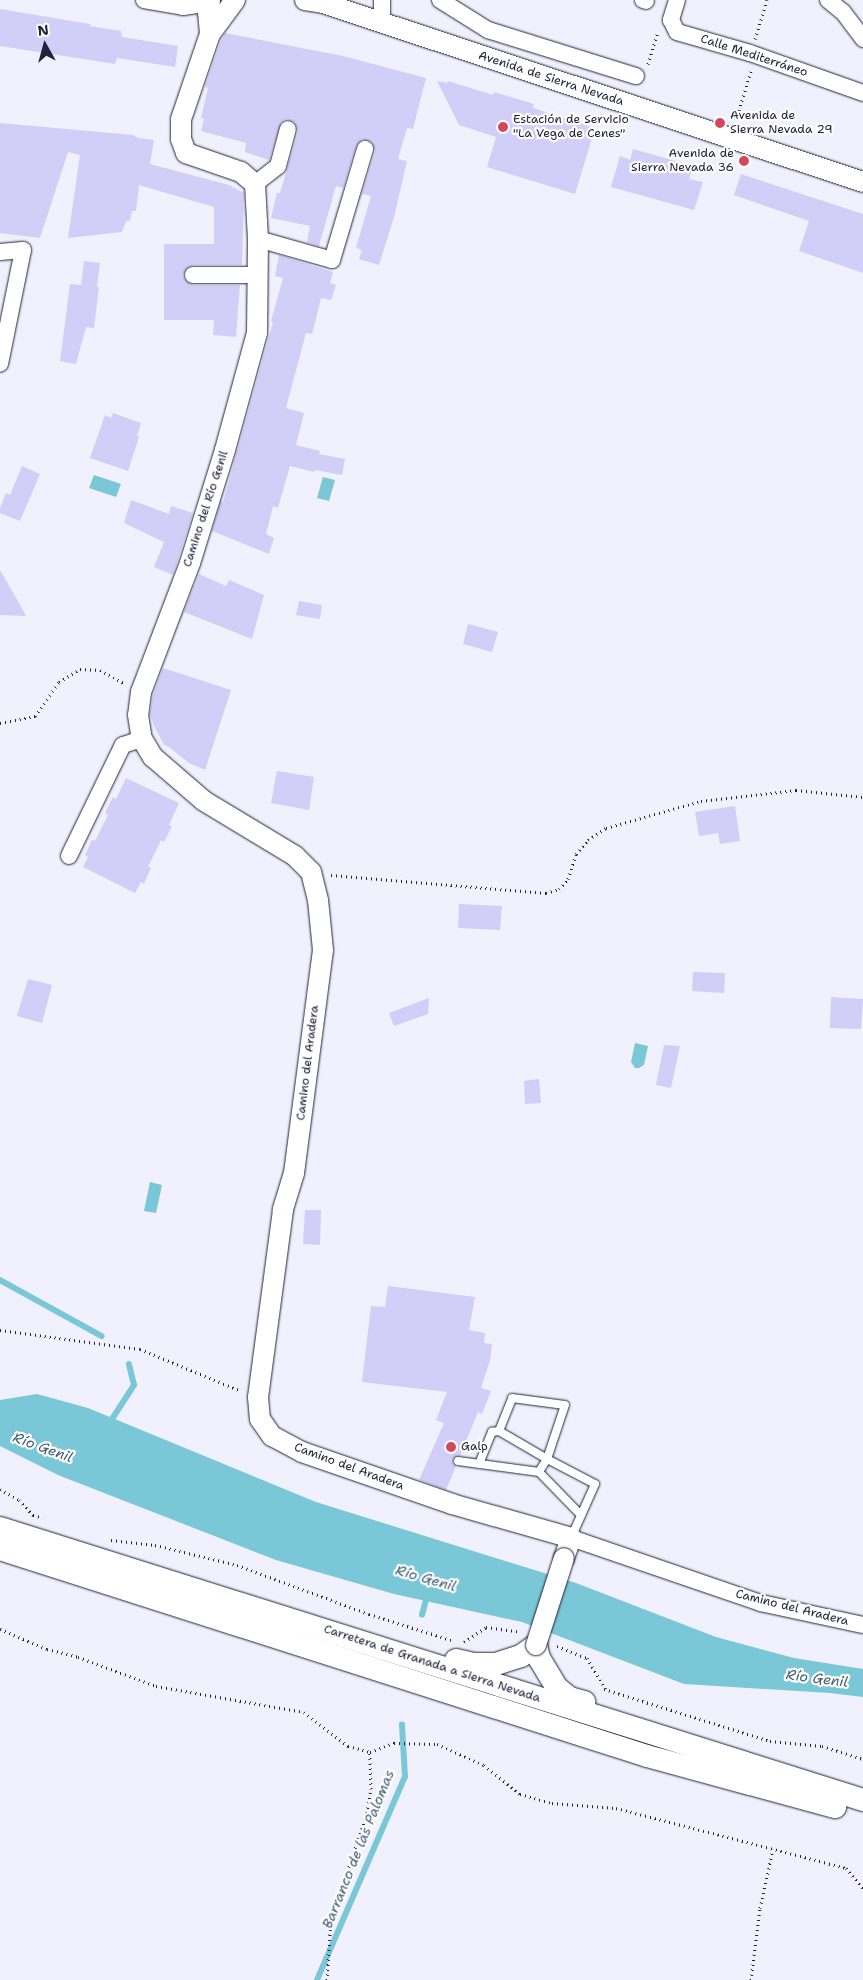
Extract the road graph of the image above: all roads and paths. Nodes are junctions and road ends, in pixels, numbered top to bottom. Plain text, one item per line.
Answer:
1 (144, 0) edge
2 (202, 0) edge
3 (210, 0) edge
4 (235, 0) edge
5 (382, 0) edge
6 (440, 0) edge
7 (677, 0) edge
8 (767, 0) edge
9 (828, 0) edge
10 (316, 1) edge
11 (382, 23) junction
12 (658, 31) dead end
13 (210, 34) junction
14 (863, 39) edge
15 (753, 54) junction
16 (641, 71) joint
17 (863, 93) edge
18 (288, 129) dead end
19 (730, 139) junction
20 (365, 149) dead end
21 (863, 182) edge
22 (255, 184) junction
23 (258, 239) junction
24 (0, 252) edge
25 (192, 275) dead end
26 (257, 275) junction
27 (0, 364) edge
28 (141, 692) junction
29 (0, 723) edge
30 (142, 739) junction
31 (863, 797) edge
32 (69, 856) dead end
33 (310, 872) junction
34 (0, 1330) edge
35 (258, 1397) junction
36 (499, 1431) junction
37 (547, 1459) junction
38 (458, 1461) dead end
39 (480, 1464) junction
40 (539, 1472) junction
41 (0, 1489) edge
42 (581, 1515) junction
43 (48, 1520) dead end
44 (0, 1528) edge
45 (572, 1538) junction
46 (102, 1539) dead end
47 (0, 1550) edge
48 (863, 1625) edge
49 (0, 1629) edge
50 (452, 1640) dead end
51 (462, 1643) dead end
52 (294, 1645) junction
53 (536, 1648) junction
54 (414, 1658) junction
55 (517, 1692) junction
56 (698, 1748) junction
57 (370, 1752) junction
58 (647, 1756) junction
59 (863, 1760) edge
60 (863, 1800) edge
61 (863, 1814) edge
62 (773, 1849) junction
63 (863, 1888) edge
64 (327, 1980) edge
65 (751, 1980) edge

1 - 2 street
3 - 13 street
4 - 13 street
5 - 11 street
6 - 16 street
7 - 15 street, Calle Mediterráneo
8 - 15 path
9 - 14 street
10 - 11 street, Avenida de Sierra Nevada
11 - 19 street, Avenida de Sierra Nevada
12 - 16 path
13 - 22 street
15 - 17 street, Calle Mediterráneo
15 - 19 path
18 - 22 street
19 - 21 street, Avenida de Sierra Nevada
20 - 23 street
22 - 23 street, Camino del Río Genil
23 - 26 street, Camino del Río Genil
24 - 27 street
25 - 26 street
26 - 28 street, Camino del Río Genil
28 - 29 path
28 - 30 street, Camino del Río Genil
30 - 32 street
30 - 33 street, Camino del Río Genil
31 - 33 path
33 - 35 street, Camino del Aradera
34 - 35 path
35 - 45 street, Camino del Aradera
36 - 37 lane
36 - 37 lane
36 - 39 lane
37 - 40 lane
37 - 42 lane
38 - 39 lane
39 - 40 lane
40 - 42 lane
41 - 43 path
42 - 45 lane
44 - 54 main road, Carretera de Granada a Sierra Nevada
45 - 48 street, Camino del Aradera
45 - 53 street, bridge
46 - 50 path
47 - 52 main road, Carretera de Granada a Sierra Nevada
49 - 57 path
51 - 53 path
52 - 55 main road
52 - 58 main road, Carretera de Granada a Sierra Nevada
53 - 54 main road
53 - 55 main road
53 - 56 main road
53 - 59 path
54 - 55 main road, Carretera de Granada a Sierra Nevada
55 - 56 main road, Carretera de Granada a Sierra Nevada
55 - 58 main road
56 - 60 main road, Carretera de Granada a Sierra Nevada
57 - 62 path
57 - 64 path
58 - 61 main road, Carretera de Granada a Sierra Nevada
62 - 63 path
62 - 65 path

